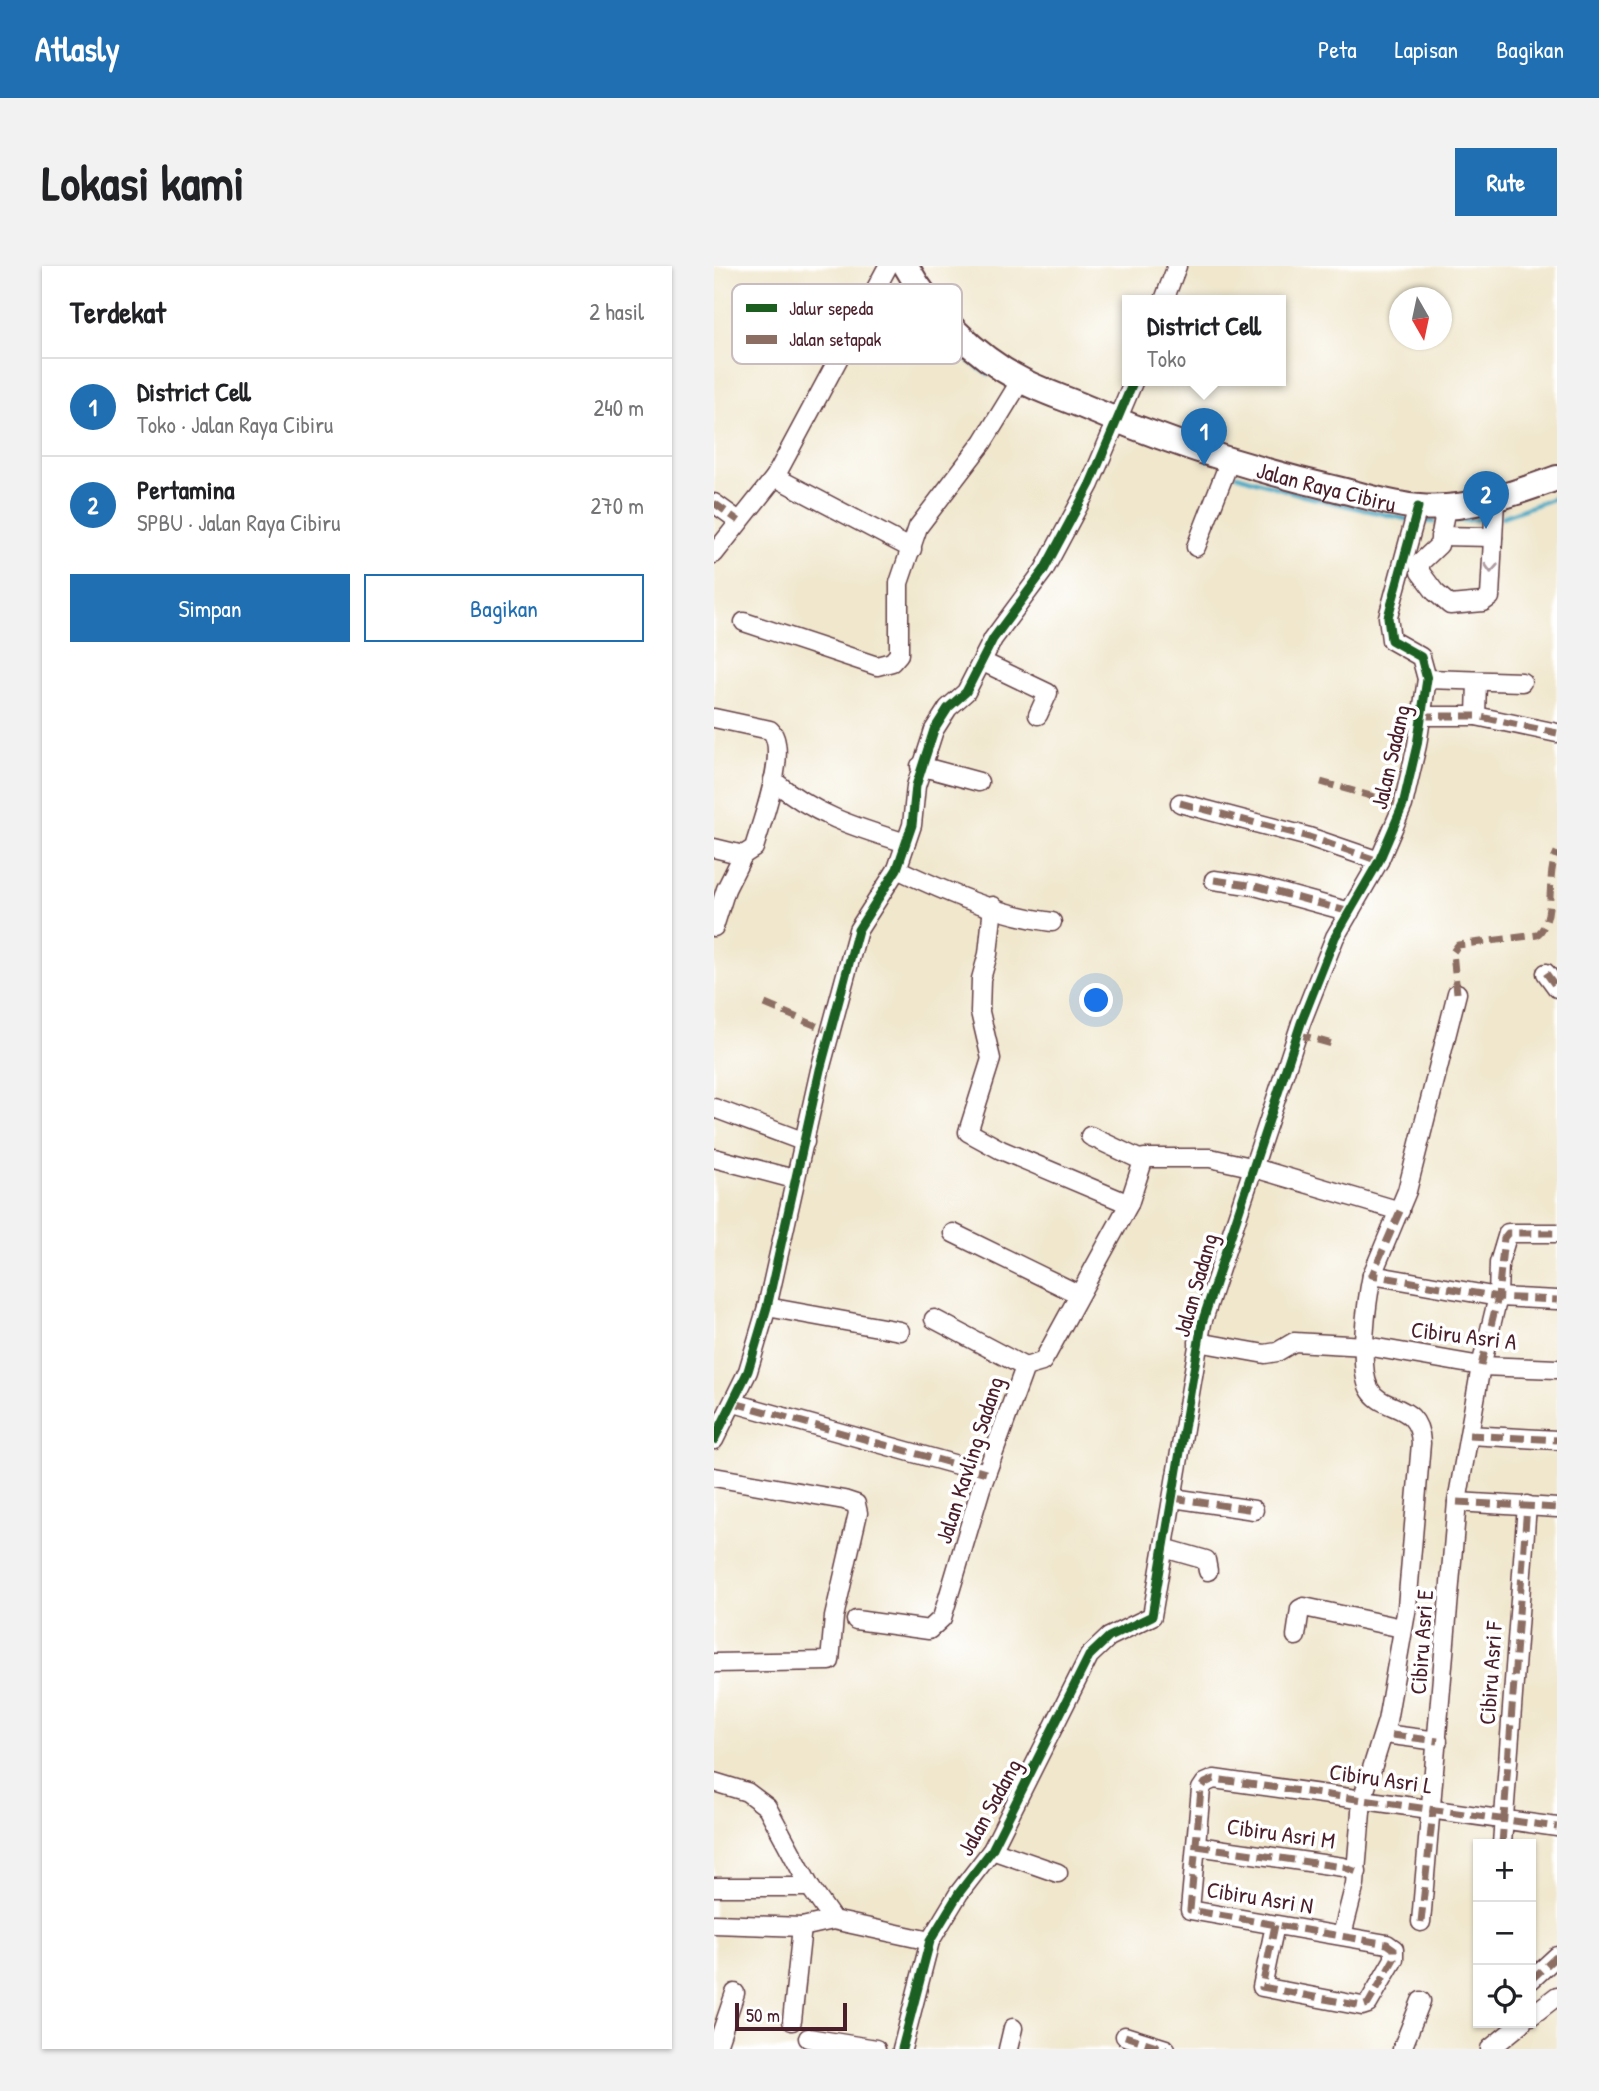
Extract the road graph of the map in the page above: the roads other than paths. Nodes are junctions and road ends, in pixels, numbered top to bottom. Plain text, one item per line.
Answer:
1 (888, 266) edge
2 (906, 266) edge
3 (1177, 266) edge
4 (878, 284) edge
5 (916, 284) edge
6 (1166, 295) edge
7 (962, 335) edge
8 (836, 364) edge
9 (1021, 380) junction
10 (1132, 386) edge
11 (1118, 421) junction
12 (1230, 460) junction
13 (775, 477) junction
14 (1557, 478) edge
15 (1495, 500) junction
16 (714, 503) edge
17 (1418, 507) junction
18 (1446, 507) junction
19 (739, 521) junction
20 (1440, 536) junction
21 (1493, 537) junction
22 (1196, 547) dead end
23 (912, 549) junction
24 (714, 554) edge
25 (744, 622) dead end
26 (983, 663) junction
27 (1427, 679) junction
28 (1477, 681) junction
29 (1522, 682) dead end
30 (1038, 715) dead end
31 (1420, 716) junction
32 (1476, 716) junction
33 (714, 718) edge
34 (1557, 733) edge
35 (920, 766) junction
36 (773, 780) junction
37 (979, 782) dead end
38 (1180, 803) dead end
39 (906, 843) junction
40 (714, 848) edge
41 (743, 855) junction
42 (1379, 861) junction
43 (897, 869) junction
44 (1214, 880) dead end
45 (993, 906) junction
46 (1350, 912) junction
47 (1052, 922) dead end
48 (714, 927) edge
49 (1457, 993) dead end
50 (714, 1108) edge
51 (1090, 1136) dead end
52 (805, 1142) junction
53 (714, 1158) edge
54 (1141, 1160) junction
55 (1251, 1167) junction
56 (794, 1179) junction
57 (1129, 1204) junction
58 (1400, 1211) junction
59 (953, 1233) dead end
60 (1557, 1233) edge
61 (1372, 1275) junction
62 (1078, 1294) junction
63 (1498, 1297) junction
64 (1557, 1300) edge
65 (767, 1307) junction
66 (934, 1319) dead end
67 (900, 1331) dead end
68 (1198, 1342) junction
69 (1366, 1346) junction
70 (1481, 1366) junction
71 (1026, 1367) junction
72 (1557, 1369) edge
73 (734, 1403) junction
74 (1469, 1435) junction
75 (714, 1440) edge
76 (1557, 1440) edge
77 (986, 1473) junction
78 (714, 1477) edge
79 (1173, 1498) junction
80 (1457, 1502) junction
81 (1527, 1505) junction
82 (1557, 1507) edge
83 (1254, 1510) dead end
84 (1164, 1548) junction
85 (1208, 1571) dead end
86 (856, 1620) dead end
87 (1402, 1628) junction
88 (1296, 1636) dead end
89 (714, 1662) edge
90 (1392, 1735) dead end
91 (1438, 1741) junction
92 (714, 1782) edge
93 (1201, 1789) joint
94 (1362, 1800) junction
95 (1433, 1811) junction
96 (1504, 1819) junction
97 (1557, 1827) edge
98 (1502, 1839) edge
99 (1197, 1846) junction
100 (992, 1850) junction
101 (1357, 1872) junction
102 (1058, 1873) dead end
103 (810, 1886) junction
104 (714, 1887) edge
105 (833, 1920) junction
106 (1421, 1922) dead end
107 (714, 1924) edge
108 (1275, 1925) junction
109 (802, 1927) junction
110 (1342, 1935) junction
111 (930, 1941) junction
112 (1557, 1956) edge
113 (1536, 1975) edge
114 (735, 1993) dead end
115 (1557, 1997) edge
116 (1422, 2001) dead end
117 (1536, 2012) edge
118 (792, 2021) dead end
119 (1013, 2028) dead end
120 (1516, 2028) edge
121 (1125, 2036) dead end
122 (808, 2038) dead end
123 (716, 2049) edge
124 (876, 2049) edge
125 (902, 2049) edge
126 (1008, 2049) edge
127 (1167, 2049) edge
128 (1402, 2049) edge
129 (1490, 2049) edge

1 - 4 street
2 - 5 highway, Jalan Raya Cibiru
3 - 6 street
7 - 9 highway, Jalan Raya Cibiru
8 - 13 street
9 - 11 highway, Jalan Raya Cibiru
9 - 23 street
10 - 11 street
11 - 12 highway, Jalan Raya Cibiru
11 - 26 street
12 - 17 highway, Jalan Raya Cibiru
12 - 22 street
13 - 19 street
13 - 23 street
14 - 15 highway, Jalan Raya Cibiru
15 - 18 highway, Jalan Raya Cibiru
15 - 21 street
16 - 19 street
17 - 18 highway, Jalan Raya Cibiru
17 - 27 street, Jalan Sadang
18 - 20 street
19 - 24 street
20 - 21 street
21 -> 20 street
23 - 25 street
26 - 30 street
26 - 35 street
27 - 28 street
27 - 31 street, Jalan Sadang
28 - 29 street
28 - 32 street
31 - 32 street
31 - 42 street, Jalan Sadang
32 - 34 street
33 - 36 street
35 - 37 street
35 - 39 street
36 - 39 street
36 - 41 street
38 - 42 street
39 - 43 street
40 - 41 street
41 - 48 street
42 - 46 street, Jalan Sadang
43 - 45 street
43 - 52 street
44 - 46 street
45 - 47 street
45 - 57 street
46 - 55 street, Jalan Sadang
49 - 58 street
50 - 52 street
51 - 54 street
52 - 56 street
53 - 56 street
54 - 55 street
54 - 57 street, Jalan Kavling Sadang
55 - 58 street
55 - 68 street, Jalan Sadang
56 - 65 street
57 - 62 street, Jalan Kavling Sadang
58 - 61 street
59 - 62 street
60 - 63 street, Cibiru Asri E
61 - 63 street
61 - 69 street
62 - 71 street, Jalan Kavling Sadang
63 - 64 street
63 - 70 street, Cibiru Asri E
65 - 67 street
65 - 73 street
66 - 71 street
68 - 69 street, Cibiru Asri A
68 - 79 street, Jalan Sadang
69 - 70 street, Cibiru Asri A
69 - 87 street
70 - 72 street, Cibiru Asri A
70 - 74 street, Cibiru Asri E
71 - 77 street, Jalan Kavling Sadang
73 - 75 street
73 - 77 street
74 - 76 street
74 - 80 street, Cibiru Asri E
77 - 86 street, Jalan Kavling Sadang
78 - 89 street
79 - 83 street
79 - 84 street, Jalan Sadang
80 - 81 street
80 - 91 street, Cibiru Asri E
81 - 82 street
81 - 96 street, Cibiru Asri F
84 - 85 street
84 - 100 street, Jalan Sadang
87 - 88 street
87 - 94 street
90 - 91 street
91 - 95 street, Cibiru Asri E
92 - 103 street
93 - 94 street, Cibiru Asri L
93 - 99 street, Cibiru Asri N
94 - 95 street, Cibiru Asri L
94 - 101 street
95 - 96 street, Cibiru Asri L
95 - 106 street, Cibiru Asri E
96 - 97 street, Cibiru Asri L
96 - 98 street, Cibiru Asri F
99 - 101 street, Cibiru Asri M
99 - 108 street, Cibiru Asri N
100 - 102 street
100 - 111 street, Jalan Sadang
101 - 110 street
103 - 104 street
103 - 105 street
105 - 109 street
105 - 111 street
107 - 109 street
108 - 110 street, Cibiru Asri N
108 - 110 street, Cibiru Asri N
109 - 118 street
111 - 125 street, Jalan Sadang
112 - 113 street
114 - 123 street
115 - 117 street
116 - 128 street
119 - 126 street
120 - 129 street
121 - 127 street
122 - 124 street

